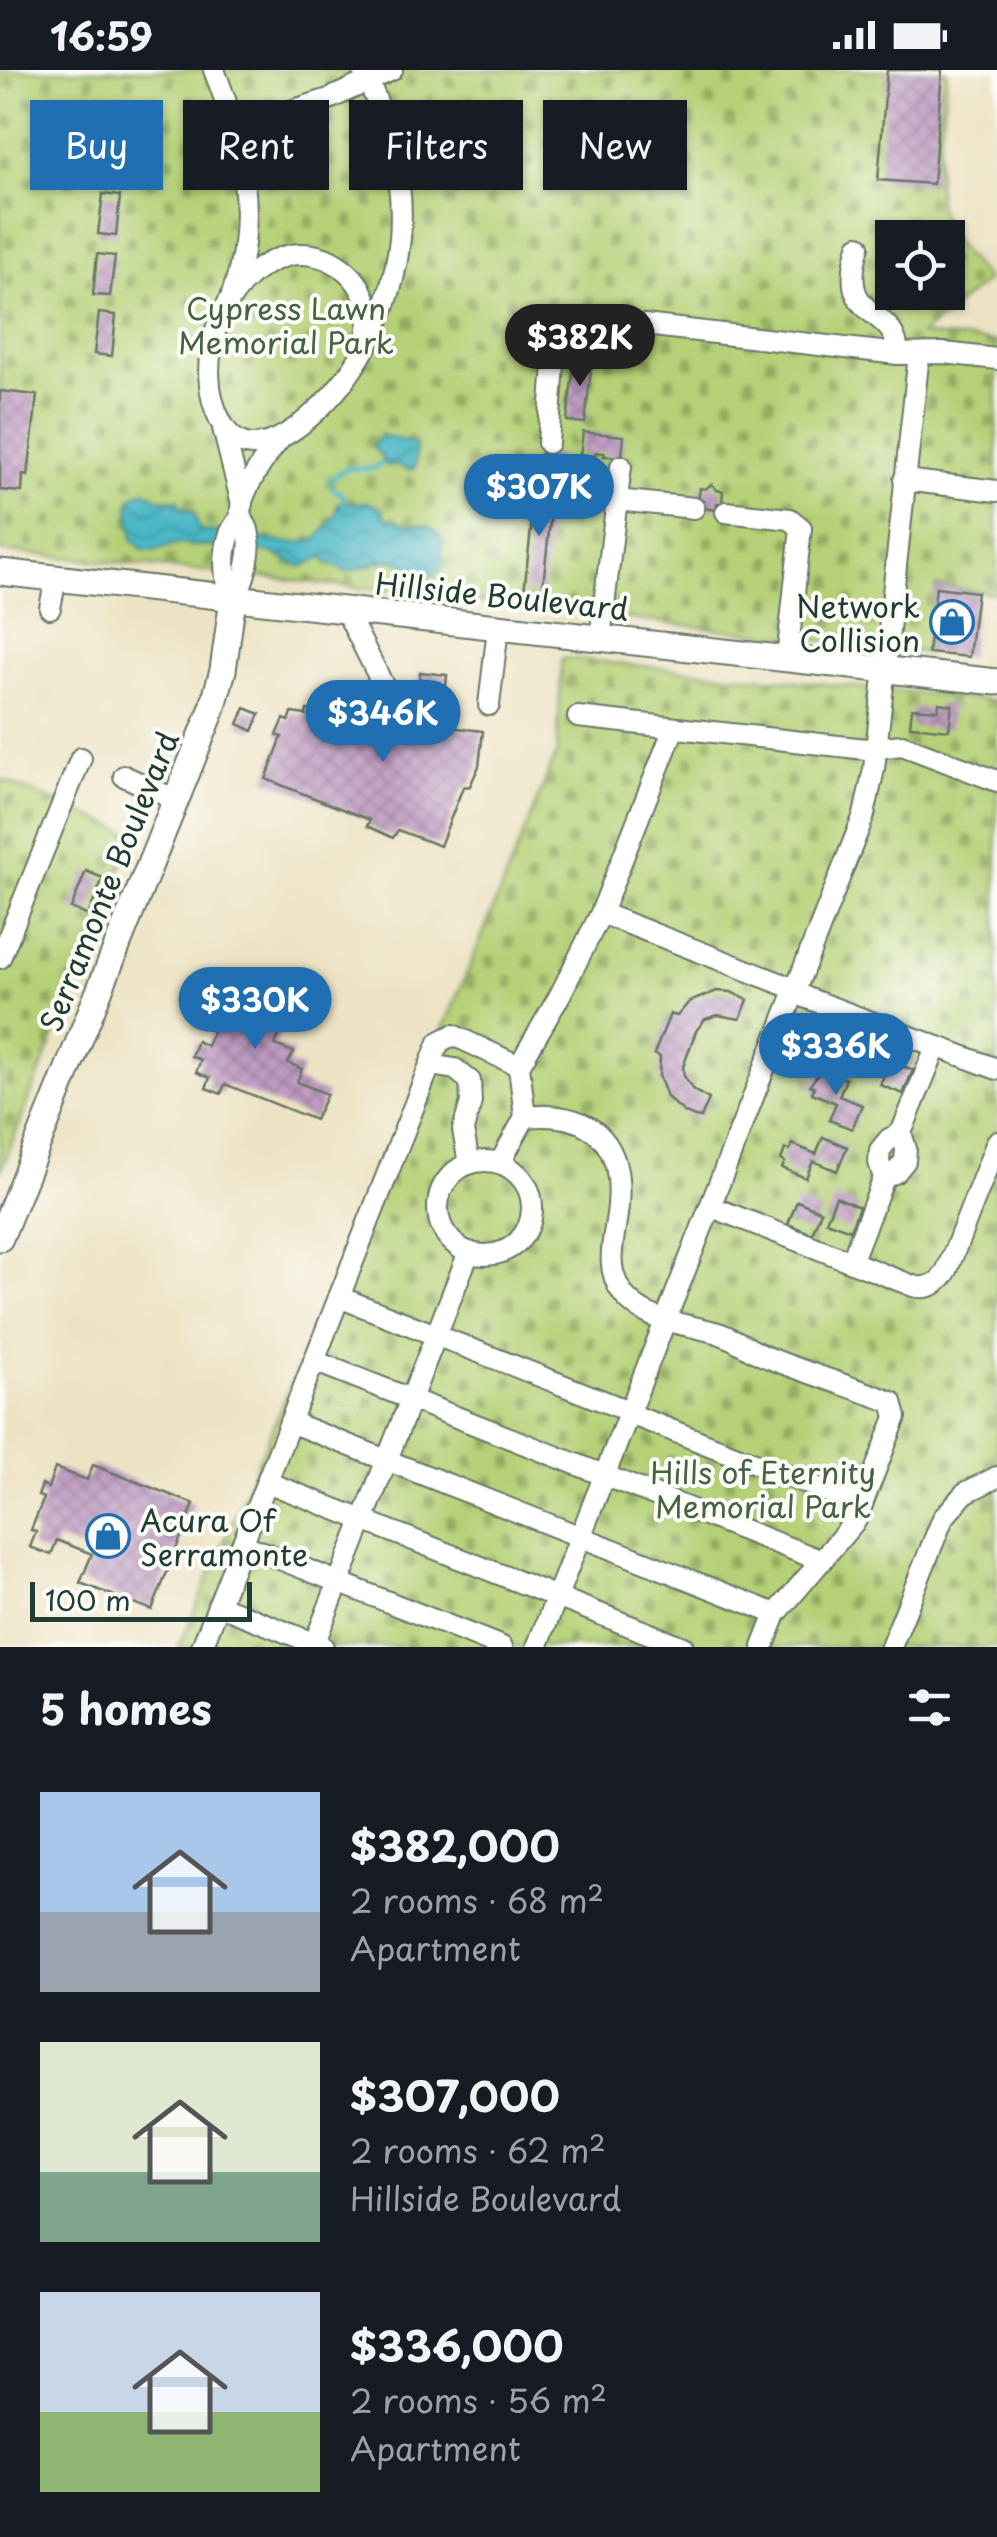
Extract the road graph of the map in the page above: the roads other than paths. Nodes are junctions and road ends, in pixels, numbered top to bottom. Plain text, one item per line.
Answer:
1 (214, 70) edge
2 (392, 70) edge
3 (366, 76) edge
4 (224, 100) edge
5 (321, 100) edge
6 (245, 190) edge
7 (246, 236) junction
8 (859, 246) dead end
9 (280, 258) junction
10 (395, 270) junction
11 (354, 278) junction
12 (222, 314) junction
13 (361, 354) junction
14 (908, 354) junction
15 (997, 360) edge
16 (222, 426) junction
17 (282, 437) junction
18 (548, 443) dead end
19 (621, 466) dead end
20 (904, 480) junction
21 (997, 491) edge
22 (617, 500) junction
23 (694, 508) dead end
24 (726, 512) dead end
25 (241, 519) junction
26 (0, 572) edge
27 (56, 578) junction
28 (232, 599) junction
29 (50, 608) dead end
30 (346, 611) junction
31 (498, 628) junction
32 (600, 638) junction
33 (786, 658) junction
34 (883, 669) junction
35 (997, 682) edge
36 (392, 703) dead end
37 (489, 705) dead end
38 (578, 717) dead end
39 (674, 728) junction
40 (876, 747) junction
41 (81, 758) dead end
42 (124, 776) dead end
43 (997, 781) edge
44 (176, 800) junction
45 (601, 913) junction
46 (0, 958) edge
47 (797, 991) junction
48 (936, 1047) junction
49 (430, 1066) junction
50 (520, 1066) junction
51 (997, 1069) edge
52 (526, 1118) junction
53 (997, 1142) edge
54 (500, 1163) junction
55 (469, 1164) junction
56 (712, 1207) junction
57 (0, 1238) edge
58 (469, 1252) junction
59 (850, 1262) junction
60 (339, 1297) junction
61 (667, 1320) junction
62 (436, 1335) junction
63 (314, 1361) junction
64 (410, 1398) junction
65 (630, 1413) junction
66 (290, 1422) junction
67 (386, 1460) junction
68 (606, 1475) junction
69 (997, 1478) edge
70 (267, 1482) junction
71 (862, 1505) junction
72 (362, 1520) junction
73 (581, 1537) junction
74 (242, 1544) junction
75 (822, 1561) junction
76 (338, 1582) junction
77 (557, 1598) junction
78 (218, 1606) junction
79 (776, 1614) junction
80 (317, 1646) edge
81 (202, 1647) edge
82 (502, 1647) edge
83 (537, 1647) edge
84 (682, 1647) edge
85 (762, 1647) edge
86 (891, 1647) edge

1 - 4 lane
2 - 3 lane
3 - 5 lane
3 - 10 lane
6 - 7 lane
7 - 9 lane
7 - 12 lane
8 - 14 lane
9 - 11 lane
9 - 12 lane
10 - 11 lane
10 - 13 lane
11 - 13 lane
12 - 16 lane
13 - 17 lane
14 - 15 lane
14 - 18 lane
14 - 20 lane
16 - 17 lane
16 - 25 lane
17 - 25 lane
19 - 22 lane
20 - 21 lane
20 - 34 lane
22 - 23 lane
22 - 32 lane
24 - 33 lane
25 - 28 lane
26 - 27 main road, Hillside Boulevard
27 - 28 main road, Hillside Boulevard
27 - 29 lane
28 - 30 main road, Hillside Boulevard
28 - 44 main road, Serramonte Boulevard
30 - 31 main road, Hillside Boulevard
30 - 36 lane
31 - 32 main road, Hillside Boulevard
31 - 37 lane
32 - 33 main road, Hillside Boulevard
33 - 34 main road, Hillside Boulevard
34 - 35 main road, Hillside Boulevard
34 - 40 lane
38 - 39 lane
39 - 40 lane
39 - 45 lane
40 - 43 lane
40 - 47 lane
41 - 46 lane
42 - 44 lane
44 - 57 main road, Serramonte Boulevard
45 - 47 lane
45 - 50 lane
47 - 48 lane
47 - 56 lane
48 - 51 lane
48 - 59 lane
49 - 50 lane
49 - 55 lane
49 - 60 lane
50 - 52 lane
52 - 54 lane
52 - 61 lane
53 - 59 lane
54 - 55 lane
54 - 58 lane
55 - 58 lane
56 - 59 lane
56 - 61 lane
58 - 62 lane
60 - 62 lane
60 - 63 lane
61 - 65 lane
61 - 71 lane
62 - 64 lane
62 - 65 lane
63 - 64 lane
63 - 66 lane
64 - 67 lane
64 - 68 lane
65 - 68 lane
65 - 71 lane
66 - 67 lane
66 - 70 lane
67 - 72 lane
67 - 73 lane
68 - 73 lane
68 - 75 lane
69 - 86 lane
70 - 72 lane
70 - 74 lane
71 - 75 lane
72 - 76 lane
72 - 77 lane
73 - 77 lane
73 - 79 lane
74 - 76 lane
74 - 78 lane
75 - 79 lane
76 - 80 lane
76 - 82 lane
77 - 83 lane
77 - 84 lane
78 - 80 lane
78 - 81 lane
79 - 85 lane

